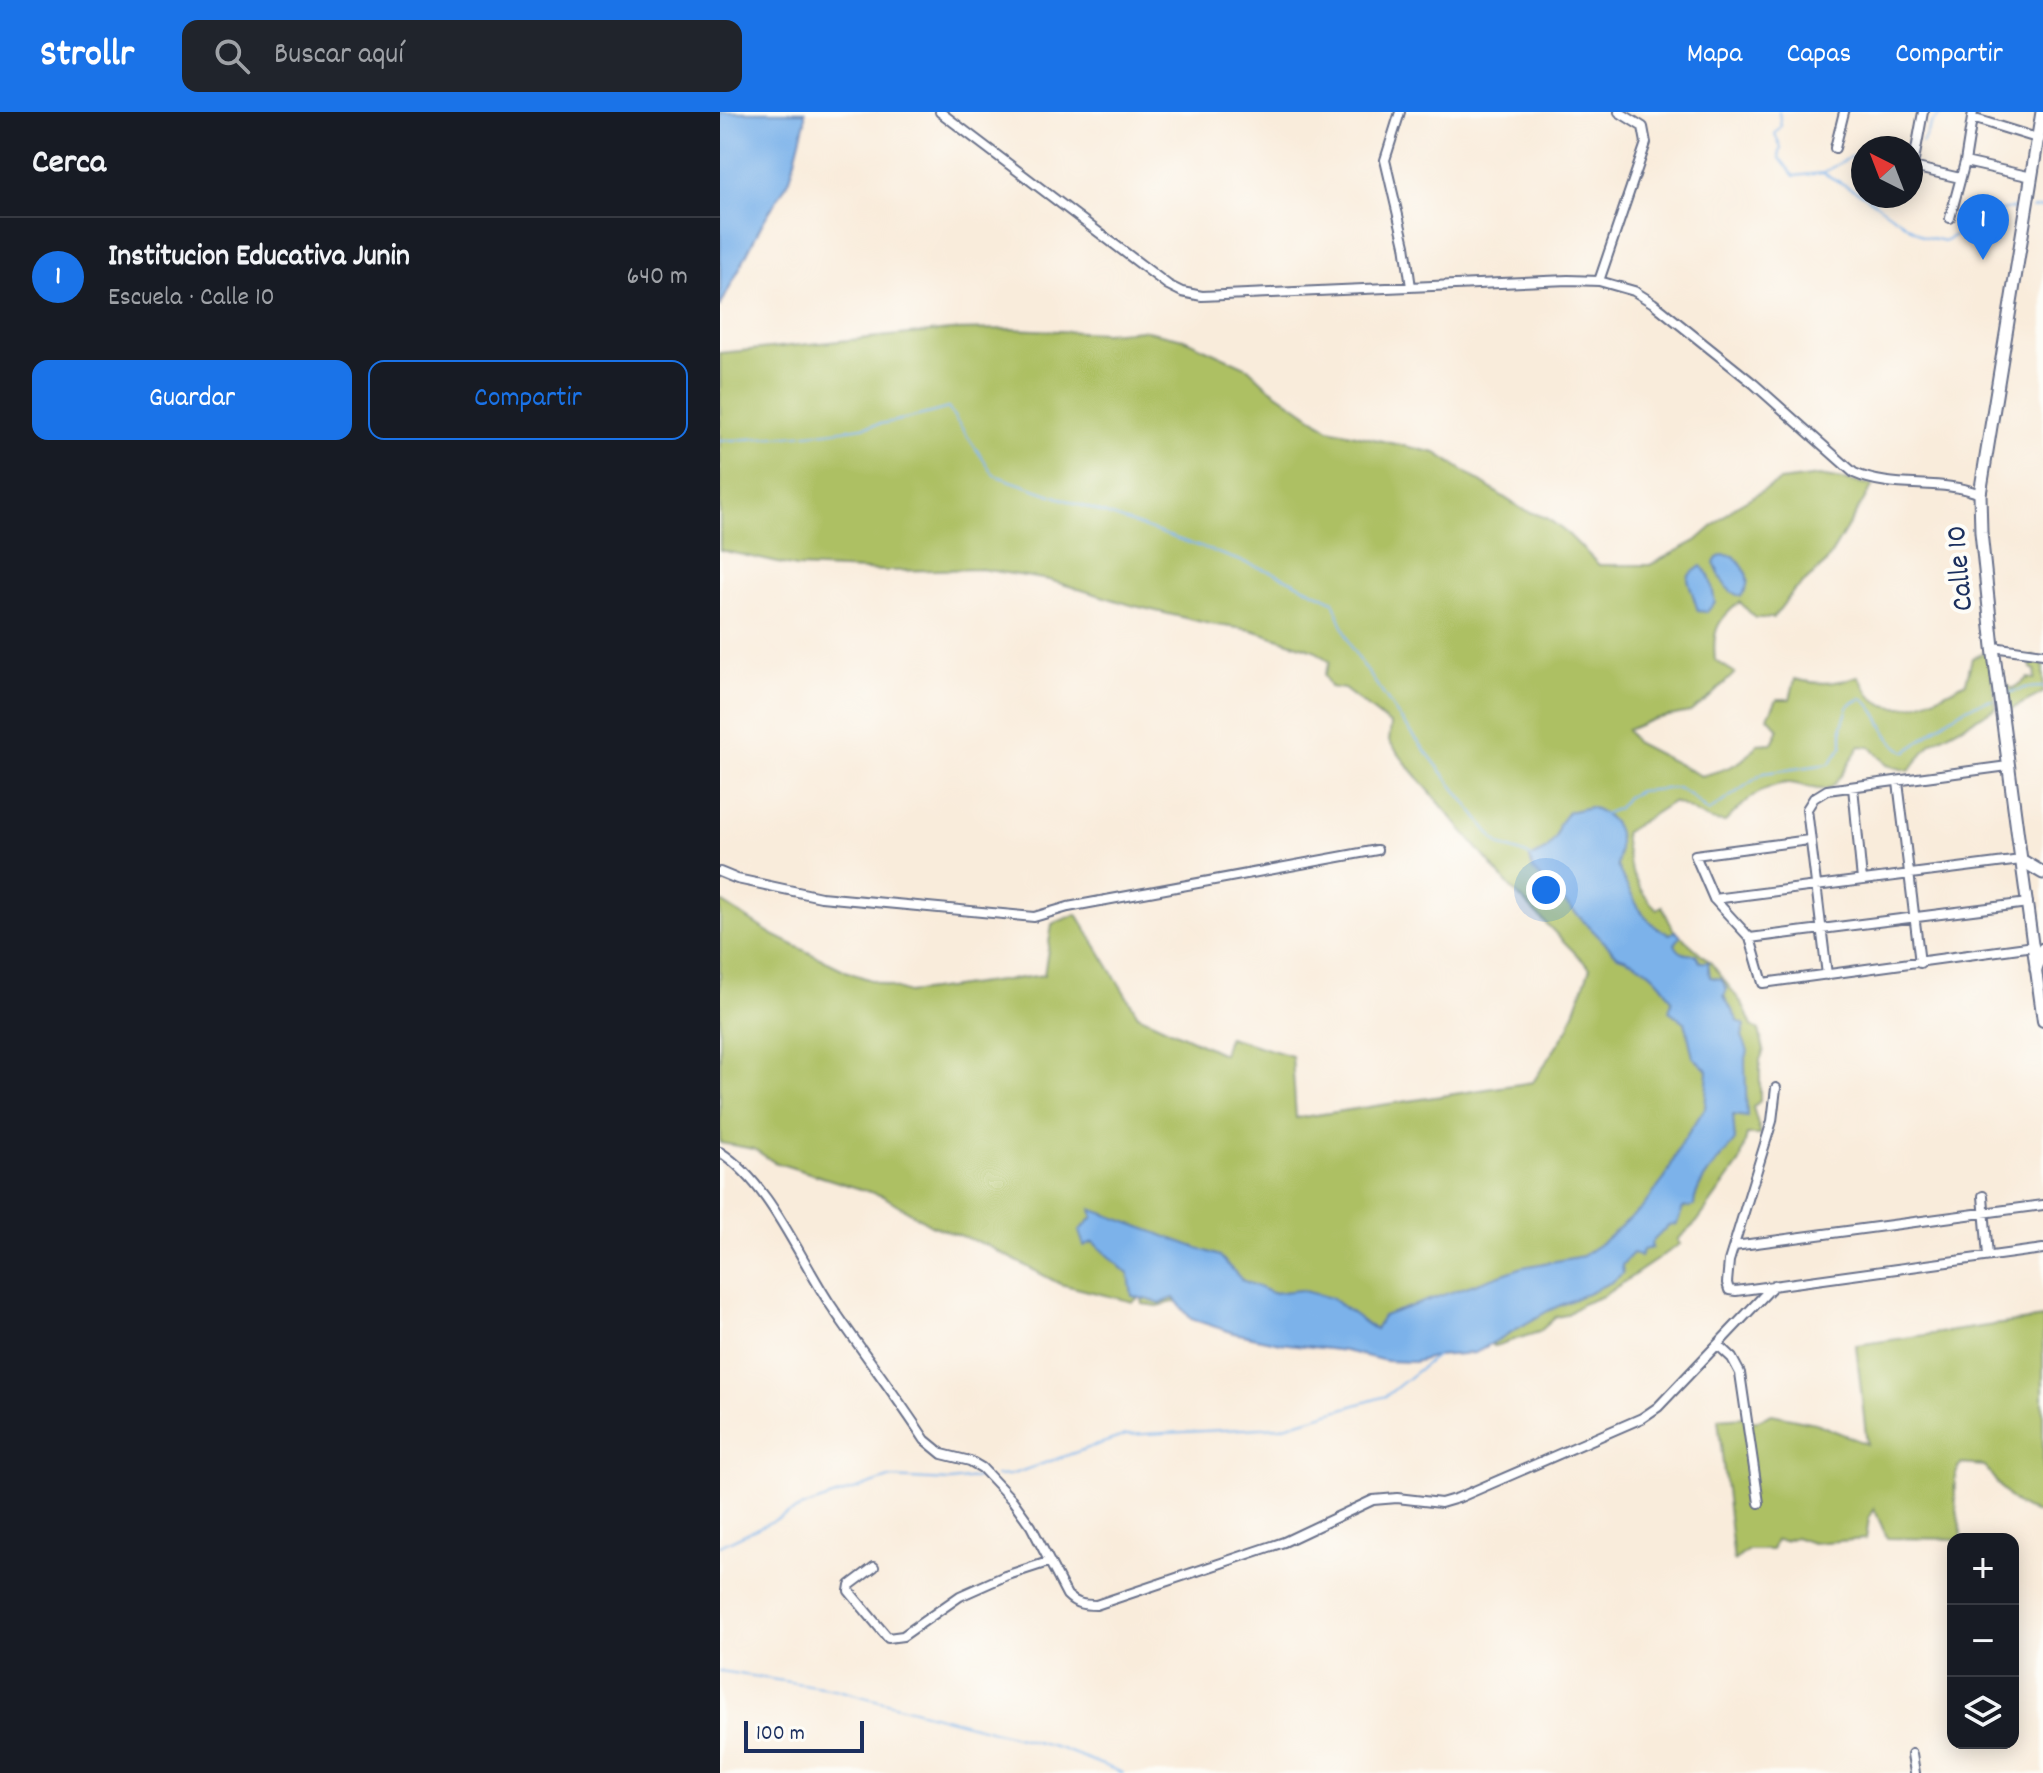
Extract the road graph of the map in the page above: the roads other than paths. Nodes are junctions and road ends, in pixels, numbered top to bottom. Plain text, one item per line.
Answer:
1 (940, 112) edge
2 (1400, 112) edge
3 (1619, 112) edge
4 (1844, 112) edge
5 (1923, 112) edge
6 (2042, 112) edge
7 (1973, 115) edge
8 (1919, 136) edge
9 (2040, 139) edge
10 (1835, 148) dead end
11 (1965, 162) junction
12 (1923, 169) edge
13 (1960, 178) junction
14 (2035, 183) edge
15 (1950, 218) dead end
16 (1599, 281) junction
17 (1411, 287) junction
18 (1980, 494) junction
19 (1993, 647) junction
20 (2043, 654) edge
21 (2008, 766) junction
22 (1898, 782) junction
23 (1853, 787) junction
24 (1809, 840) junction
25 (1377, 850) dead end
26 (2021, 860) junction
27 (720, 872) edge
28 (2043, 873) edge
29 (1909, 874) junction
30 (1862, 880) junction
31 (1815, 886) junction
32 (1714, 899) junction
33 (2028, 903) junction
34 (1915, 917) junction
35 (1821, 929) junction
36 (1750, 938) junction
37 (2038, 948) edge
38 (1920, 963) junction
39 (2036, 969) joint
40 (1827, 975) junction
41 (2043, 1021) edge
42 (1776, 1088) dead end
43 (720, 1152) edge
44 (1983, 1196) dead end
45 (2043, 1205) edge
46 (1984, 1214) junction
47 (1734, 1246) junction
48 (2043, 1249) edge
49 (1988, 1256) junction
50 (1774, 1285) junction
51 (1718, 1345) junction
52 (1759, 1503) dead end
53 (1048, 1562) junction
54 (874, 1567) dead end
55 (1912, 1754) dead end
56 (1915, 1773) edge

1 - 17 street
2 - 17 street
3 - 16 street
4 - 10 street
5 - 8 street
6 - 9 main road, Calle 10
7 - 9 street
7 - 11 street
9 - 14 main road, Calle 10
11 - 13 street
11 - 14 street
12 - 13 street
13 - 15 street
14 - 18 main road, Calle 10
16 - 17 street
16 - 18 street
18 - 19 main road, Calle 10
19 - 20 street
19 - 21 main road, Calle 10
21 - 22 street
21 - 26 main road, Calle 10
22 - 23 street
22 - 29 street
23 - 24 street
23 - 30 street
24 - 31 street
24 - 32 street
25 - 27 street
26 - 28 main road
26 - 29 street
26 - 33 street, Calle 10
29 - 30 street
29 - 34 street
30 - 31 street
31 - 32 street
31 - 35 street
32 - 36 street
33 - 34 street
33 - 37 street, Calle 10
34 - 35 street
34 - 38 street
35 - 36 street
35 - 40 street
36 - 40 street
37 - 38 street
37 - 39 main road
38 - 40 street
39 - 41 street
42 - 47 street
43 - 53 street
44 - 46 street
45 - 46 street
46 - 47 street
46 - 49 street
47 - 50 street
48 - 49 street
49 - 50 street
50 - 51 street
51 - 52 street
51 - 53 street
53 - 54 street
55 - 56 street

